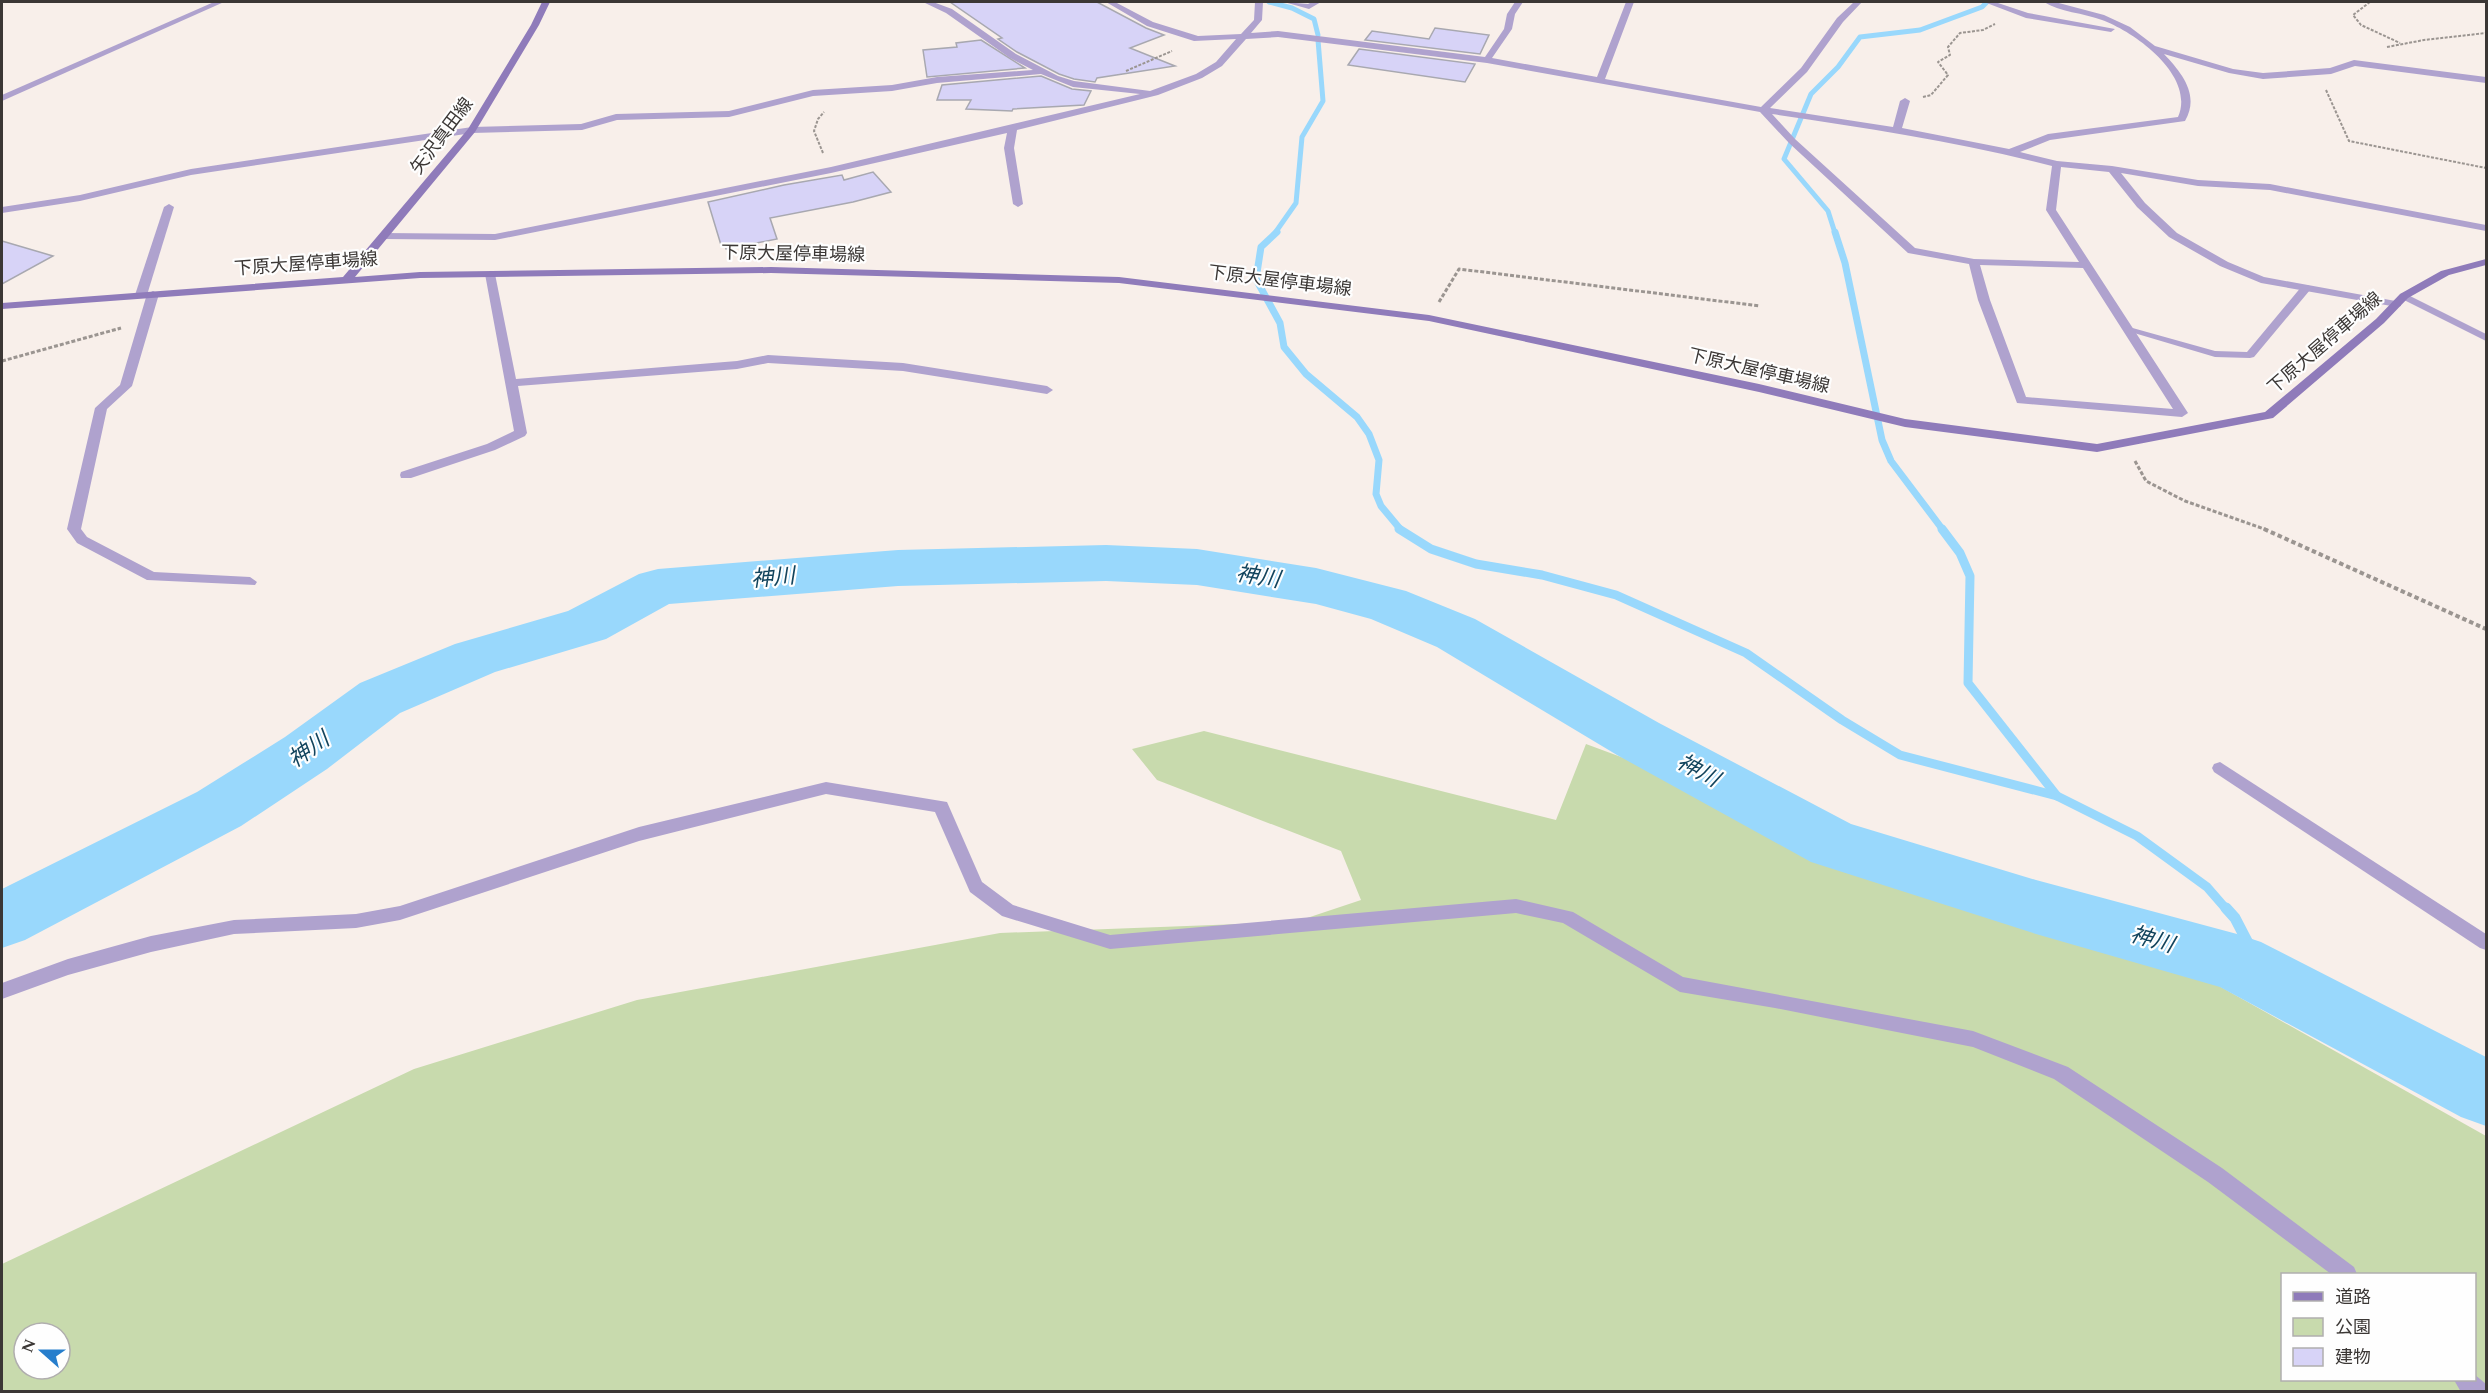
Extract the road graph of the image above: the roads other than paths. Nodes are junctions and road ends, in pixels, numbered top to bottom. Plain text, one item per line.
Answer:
1 (220, 2) edge
2 (546, 2) edge
3 (927, 2) edge
4 (1110, 2) edge
5 (1259, 2) edge
6 (1288, 2) edge
7 (1317, 2) edge
8 (1519, 2) edge
9 (1630, 2) edge
10 (1858, 2) edge
11 (1988, 2) edge
12 (2048, 2) edge
13 (1243, 34) junction
14 (2135, 34) junction
15 (2153, 47) junction
16 (1486, 60) junction
17 (1040, 72) junction
18 (1600, 80) junction
19 (2487, 80) edge
20 (1155, 93) junction
21 (2, 98) edge
22 (1905, 101) road end
23 (1763, 110) junction
24 (1012, 129) junction
25 (472, 130) junction
26 (1897, 130) junction
27 (2010, 152) junction
28 (2057, 164) junction
29 (2112, 169) junction
30 (1018, 204) dead end
31 (169, 207) dead end
32 (2, 210) edge
33 (2487, 228) edge
34 (383, 236) junction
35 (1974, 262) junction
36 (2487, 262) edge
37 (2088, 265) junction
38 (490, 274) junction
39 (347, 279) junction
40 (2306, 288) junction
41 (147, 294) junction
42 (2401, 300) junction
43 (2, 306) edge
44 (2129, 330) junction
45 (2487, 338) edge
46 (511, 383) junction
47 (1047, 390) dead end
48 (406, 475) dead end
49 (250, 582) dead end
50 (2220, 768) dead end
51 (2487, 943) edge
52 (2, 991) edge
53 (2344, 1273) edge
54 (2466, 1381) edge
55 (2478, 1392) edge

1 - 21 street
2 - 25 main road, 矢沢真田線
3 - 17 street
4 - 13 street
5 - 13 street
6 - 7 street
8 - 16 street
9 - 18 street
10 - 23 street
11 - 14 street
12 - 14 street
13 - 16 street
13 - 20 street
14 - 15 street
15 - 19 street
15 - 27 street
16 - 18 street
17 - 20 street
17 - 25 street
18 - 23 street
20 - 24 street
22 - 26 street
23 - 26 street
23 - 35 street
24 - 30 street
24 - 34 street
25 - 32 street
25 - 34 main road, 矢沢真田線
26 - 27 street
27 - 28 street
28 - 29 street
28 - 37 street
29 - 33 street
29 - 40 street
31 - 41 street
34 - 39 main road, 矢沢真田線
35 - 37 street
35 - 44 street
36 - 42 main road, 下原大屋停車場線
37 - 44 street
38 - 39 main road, 下原大屋停車場線
38 - 42 main road, 下原大屋停車場線
38 - 46 street
39 - 41 main road, 下原大屋停車場線
40 - 42 street
40 - 44 lane
41 - 43 main road, 下原大屋停車場線
41 - 49 street
42 - 45 street
46 - 47 street
46 - 48 street
50 - 51 street
52 - 53 street
54 - 55 street

